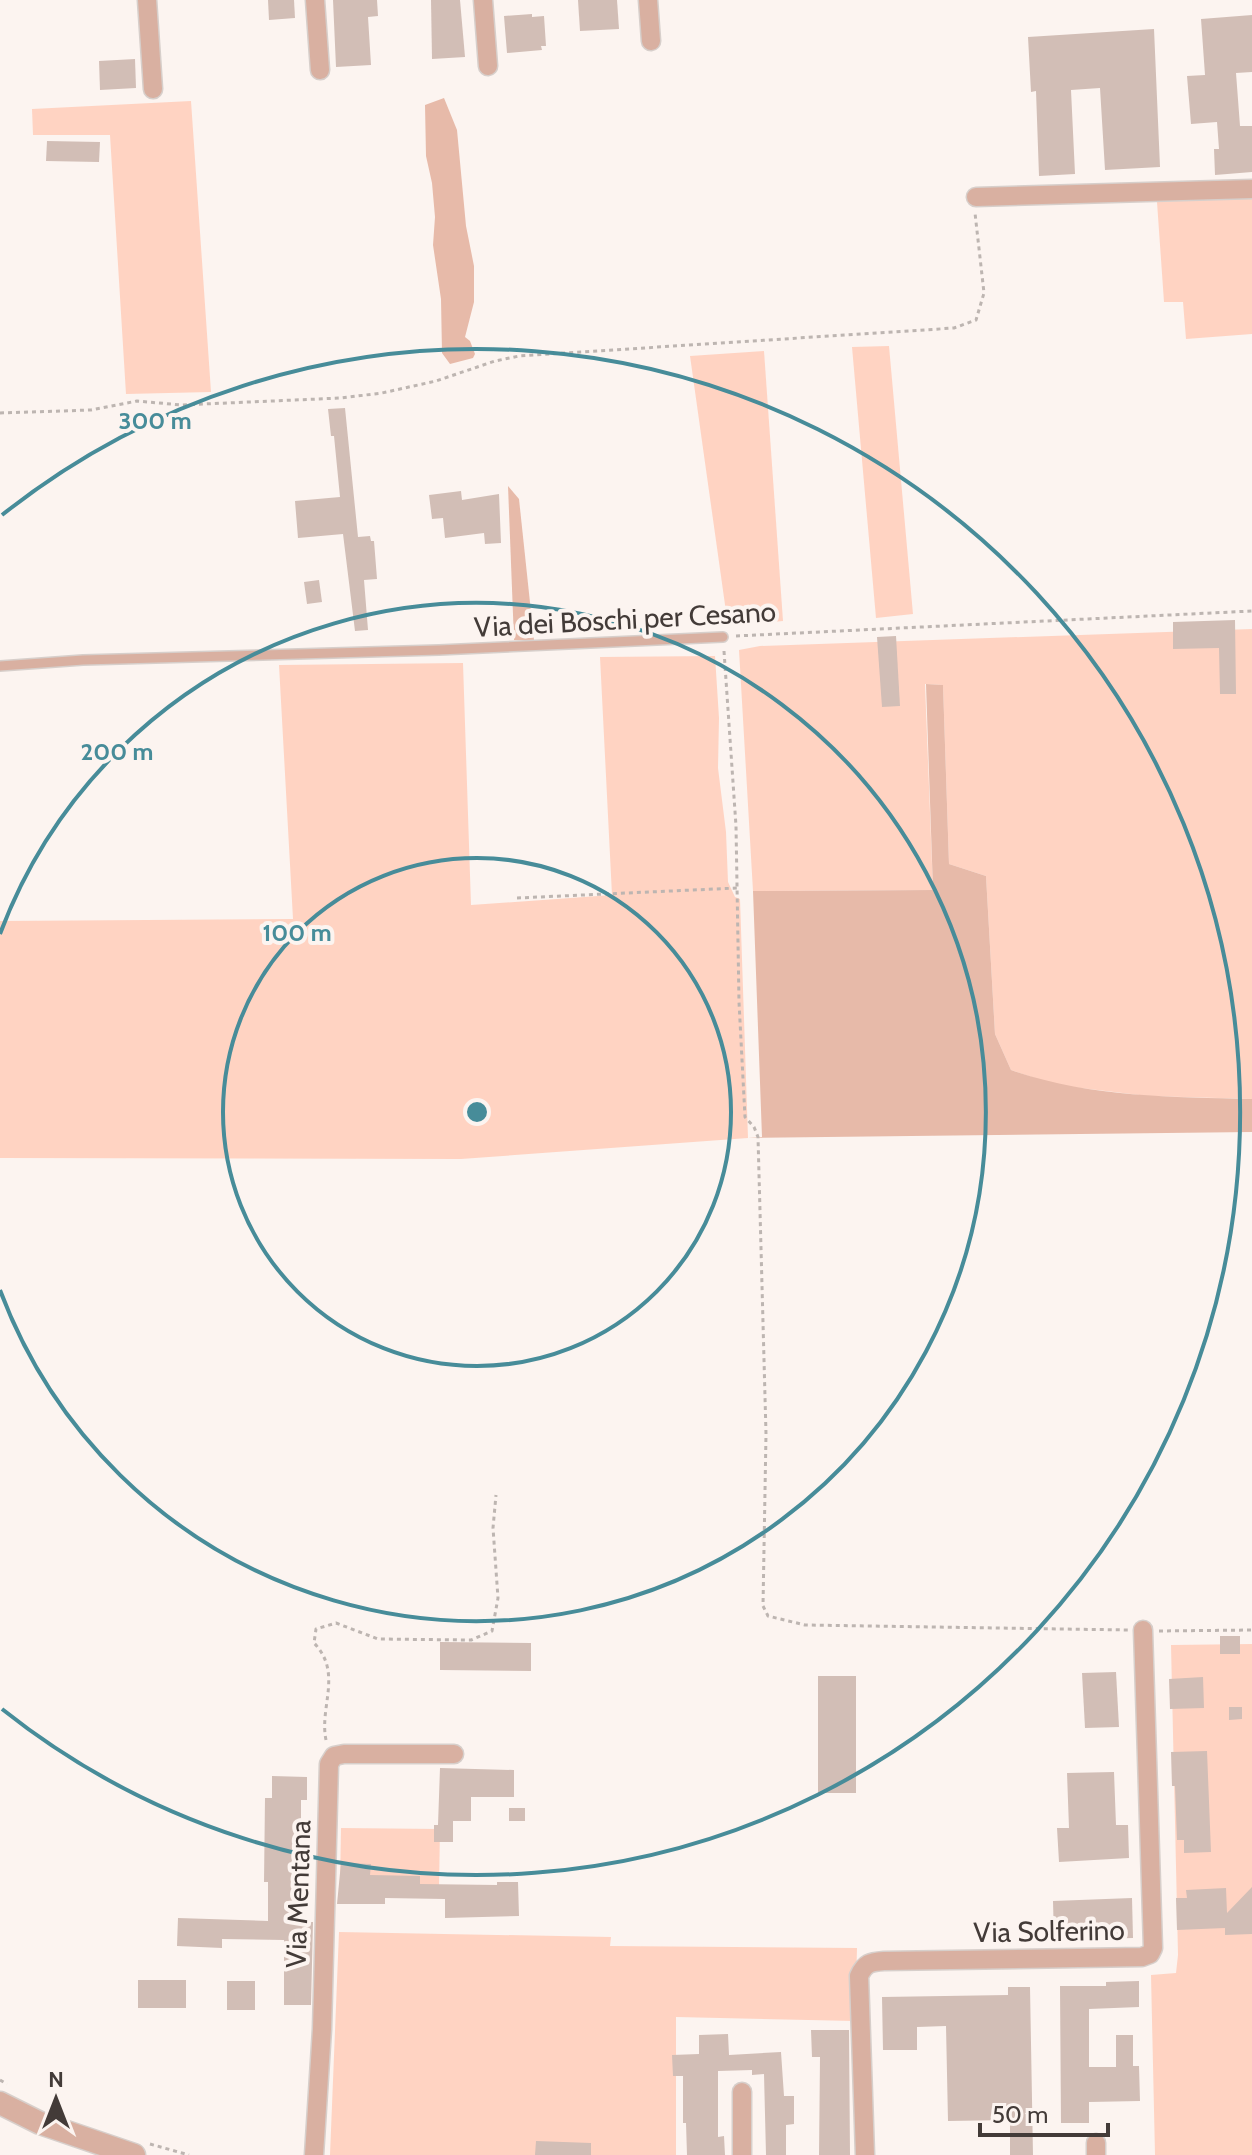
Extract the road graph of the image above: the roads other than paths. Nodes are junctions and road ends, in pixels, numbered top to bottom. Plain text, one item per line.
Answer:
1 (147, 0) edge
2 (315, 0) edge
3 (483, 0) edge
4 (648, 0) edge
5 (651, 41) dead end
6 (488, 66) dead end
7 (320, 70) dead end
8 (153, 89) dead end
9 (1252, 189) edge
10 (976, 197) road end
11 (723, 637) road end
12 (0, 666) edge
13 (1143, 1630) road end
14 (454, 1754) dead end
15 (742, 2092) dead end
16 (0, 2103) edge
17 (134, 2155) edge
18 (314, 2155) edge
19 (742, 2155) edge
20 (865, 2155) edge

1 - 8 street
2 - 7 street
3 - 6 street
4 - 5 street
9 - 10 street
11 - 12 lane, Via dei Boschi per Cesano
13 - 20 street, Via Solferino
14 - 18 street, Via Mentana
15 - 19 street
16 - 17 street

